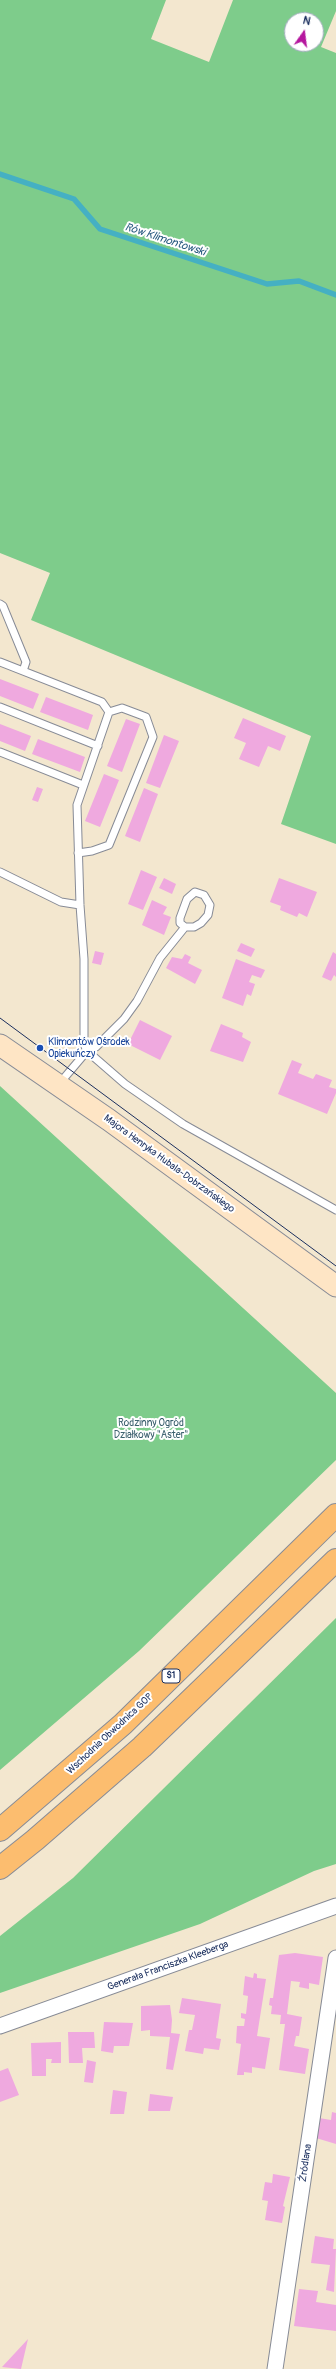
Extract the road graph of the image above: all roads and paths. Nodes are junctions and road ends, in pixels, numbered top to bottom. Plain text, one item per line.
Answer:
1 (0, 604) edge
2 (0, 662) edge
3 (23, 671) junction
4 (0, 707) edge
5 (109, 712) junction
6 (98, 746) junction
7 (0, 752) edge
8 (83, 784) junction
9 (78, 853) junction
10 (0, 872) edge
11 (80, 905) junction
12 (185, 927) junction
13 (0, 1045) edge
14 (87, 1051) junction
15 (58, 1084) junction
16 (336, 1210) edge
17 (336, 1286) edge
18 (336, 1515) edge
19 (336, 1560) edge
20 (0, 1830) edge
21 (0, 1868) edge
22 (336, 1907) edge
23 (336, 1958) edge
24 (0, 2026) edge
25 (275, 2369) edge

1 - 3 lane
2 - 3 lane
3 - 5 lane
4 - 6 lane
5 - 6 lane
5 - 9 lane
6 - 8 lane
7 - 8 lane
8 - 9 lane
9 - 11 lane
10 - 11 lane
11 - 14 lane
12 - 12 lane
12 - 14 lane
13 - 15 street, Majora Henryka Hubala-Dobrzańskiego
14 - 15 lane
14 - 16 lane
15 - 17 street, Majora Henryka Hubala-Dobrzańskiego
18 - 20 highway, Wschodnia Obwodnica GOP / S1
19 - 21 highway
22 - 24 street, Generała Franciszka Kleeberga
23 - 25 street, Źródlana

